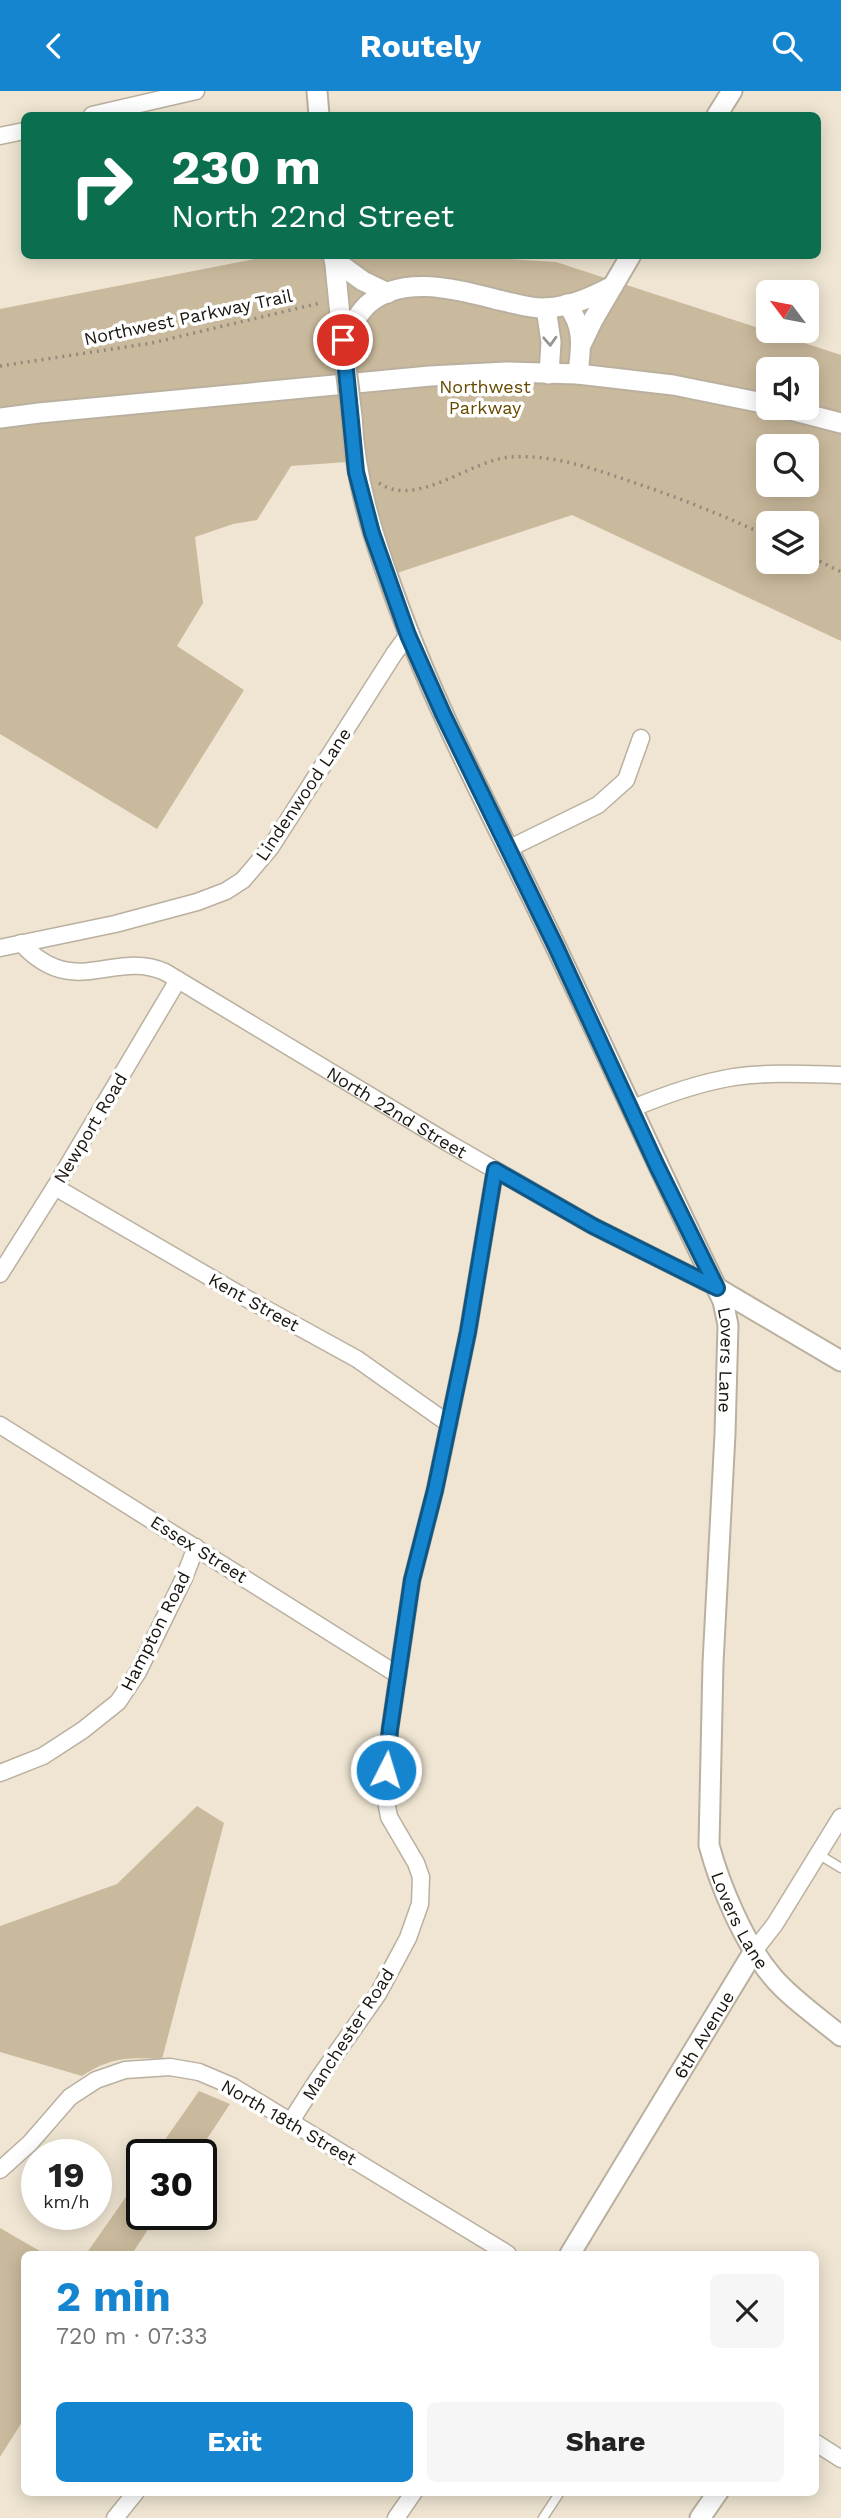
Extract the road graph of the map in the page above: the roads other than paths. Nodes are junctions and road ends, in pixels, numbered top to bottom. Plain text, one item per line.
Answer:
1 (196, 91) edge
2 (317, 91) edge
3 (732, 91) edge
4 (105, 112) edge
5 (319, 112) edge
6 (719, 112) edge
7 (21, 132) edge
8 (0, 136) edge
9 (334, 259) edge
10 (335, 259) edge
11 (629, 259) edge
12 (613, 286) junction
13 (388, 293) junction
14 (567, 304) junction
15 (546, 308) junction
16 (582, 343) junction
17 (344, 350) junction
18 (549, 374) junction
19 (578, 374) junction
20 (756, 402) edge
21 (819, 417) edge
22 (0, 418) edge
23 (841, 423) edge
24 (408, 635) junction
25 (641, 738) dead end
26 (508, 849) junction
27 (21, 943) junction
28 (0, 948) edge
29 (178, 980) junction
30 (841, 1075) edge
31 (631, 1109) junction
32 (495, 1170) junction
33 (55, 1187) junction
34 (0, 1274) edge
35 (717, 1288) junction
36 (841, 1361) edge
37 (449, 1424) junction
38 (0, 1425) edge
39 (196, 1547) junction
40 (398, 1675) junction
41 (0, 1773) edge
42 (841, 1817) edge
43 (818, 1854) junction
44 (841, 1868) edge
45 (754, 1951) junction
46 (841, 2036) edge
47 (291, 2122) junction
48 (0, 2170) edge
49 (503, 2251) edge
50 (571, 2251) edge
51 (819, 2445) edge
52 (841, 2459) edge
53 (133, 2496) edge
54 (411, 2496) edge
55 (557, 2496) edge
56 (715, 2496) edge
57 (115, 2518) edge
58 (396, 2518) edge
59 (543, 2518) edge
60 (700, 2518) edge

1 - 4 street
2 - 5 street
3 - 6 street
7 - 8 street
9 - 17 street, Lovers Lane
10 - 13 street
11 - 12 street
12 - 14 street
12 - 16 street
13 - 15 street
13 - 17 street
14 - 15 street
14 - 16 street
15 -> 18 street
16 - 19 street
17 - 24 street, Lovers Lane, bridge
18 - 19 street
18 - 22 street
19 - 20 street
21 - 23 street
24 - 26 street, Lovers Lane
24 - 27 street, Lindenwood Lane
25 - 26 street
26 - 31 street, Lovers Lane
27 - 28 street, Lindenwood Lane
27 - 29 street, North 22nd Street
29 - 32 street, North 22nd Street
29 - 33 street, Newport Road
30 - 31 street
31 - 35 street, Lovers Lane
32 - 35 street, North 22nd Street
32 - 37 street, Manchester Road
33 - 34 street, Newport Road
33 - 37 street, Kent Street
35 - 36 street, North 22nd Street
35 - 45 street, Lovers Lane
37 - 40 street, Manchester Road
38 - 39 street, Essex Street
39 - 40 street, Essex Street
39 - 41 street, Hampton Road
40 - 47 street, Manchester Road
42 - 43 street, 6th Avenue
43 - 44 lane
43 - 45 street, 6th Avenue
45 - 46 street, Lovers Lane
45 - 50 street, 6th Avenue
47 - 48 street, North 18th Street
47 - 49 street, North 18th Street
51 - 52 street
53 - 57 street
54 - 58 street
55 - 59 lane
56 - 60 street

